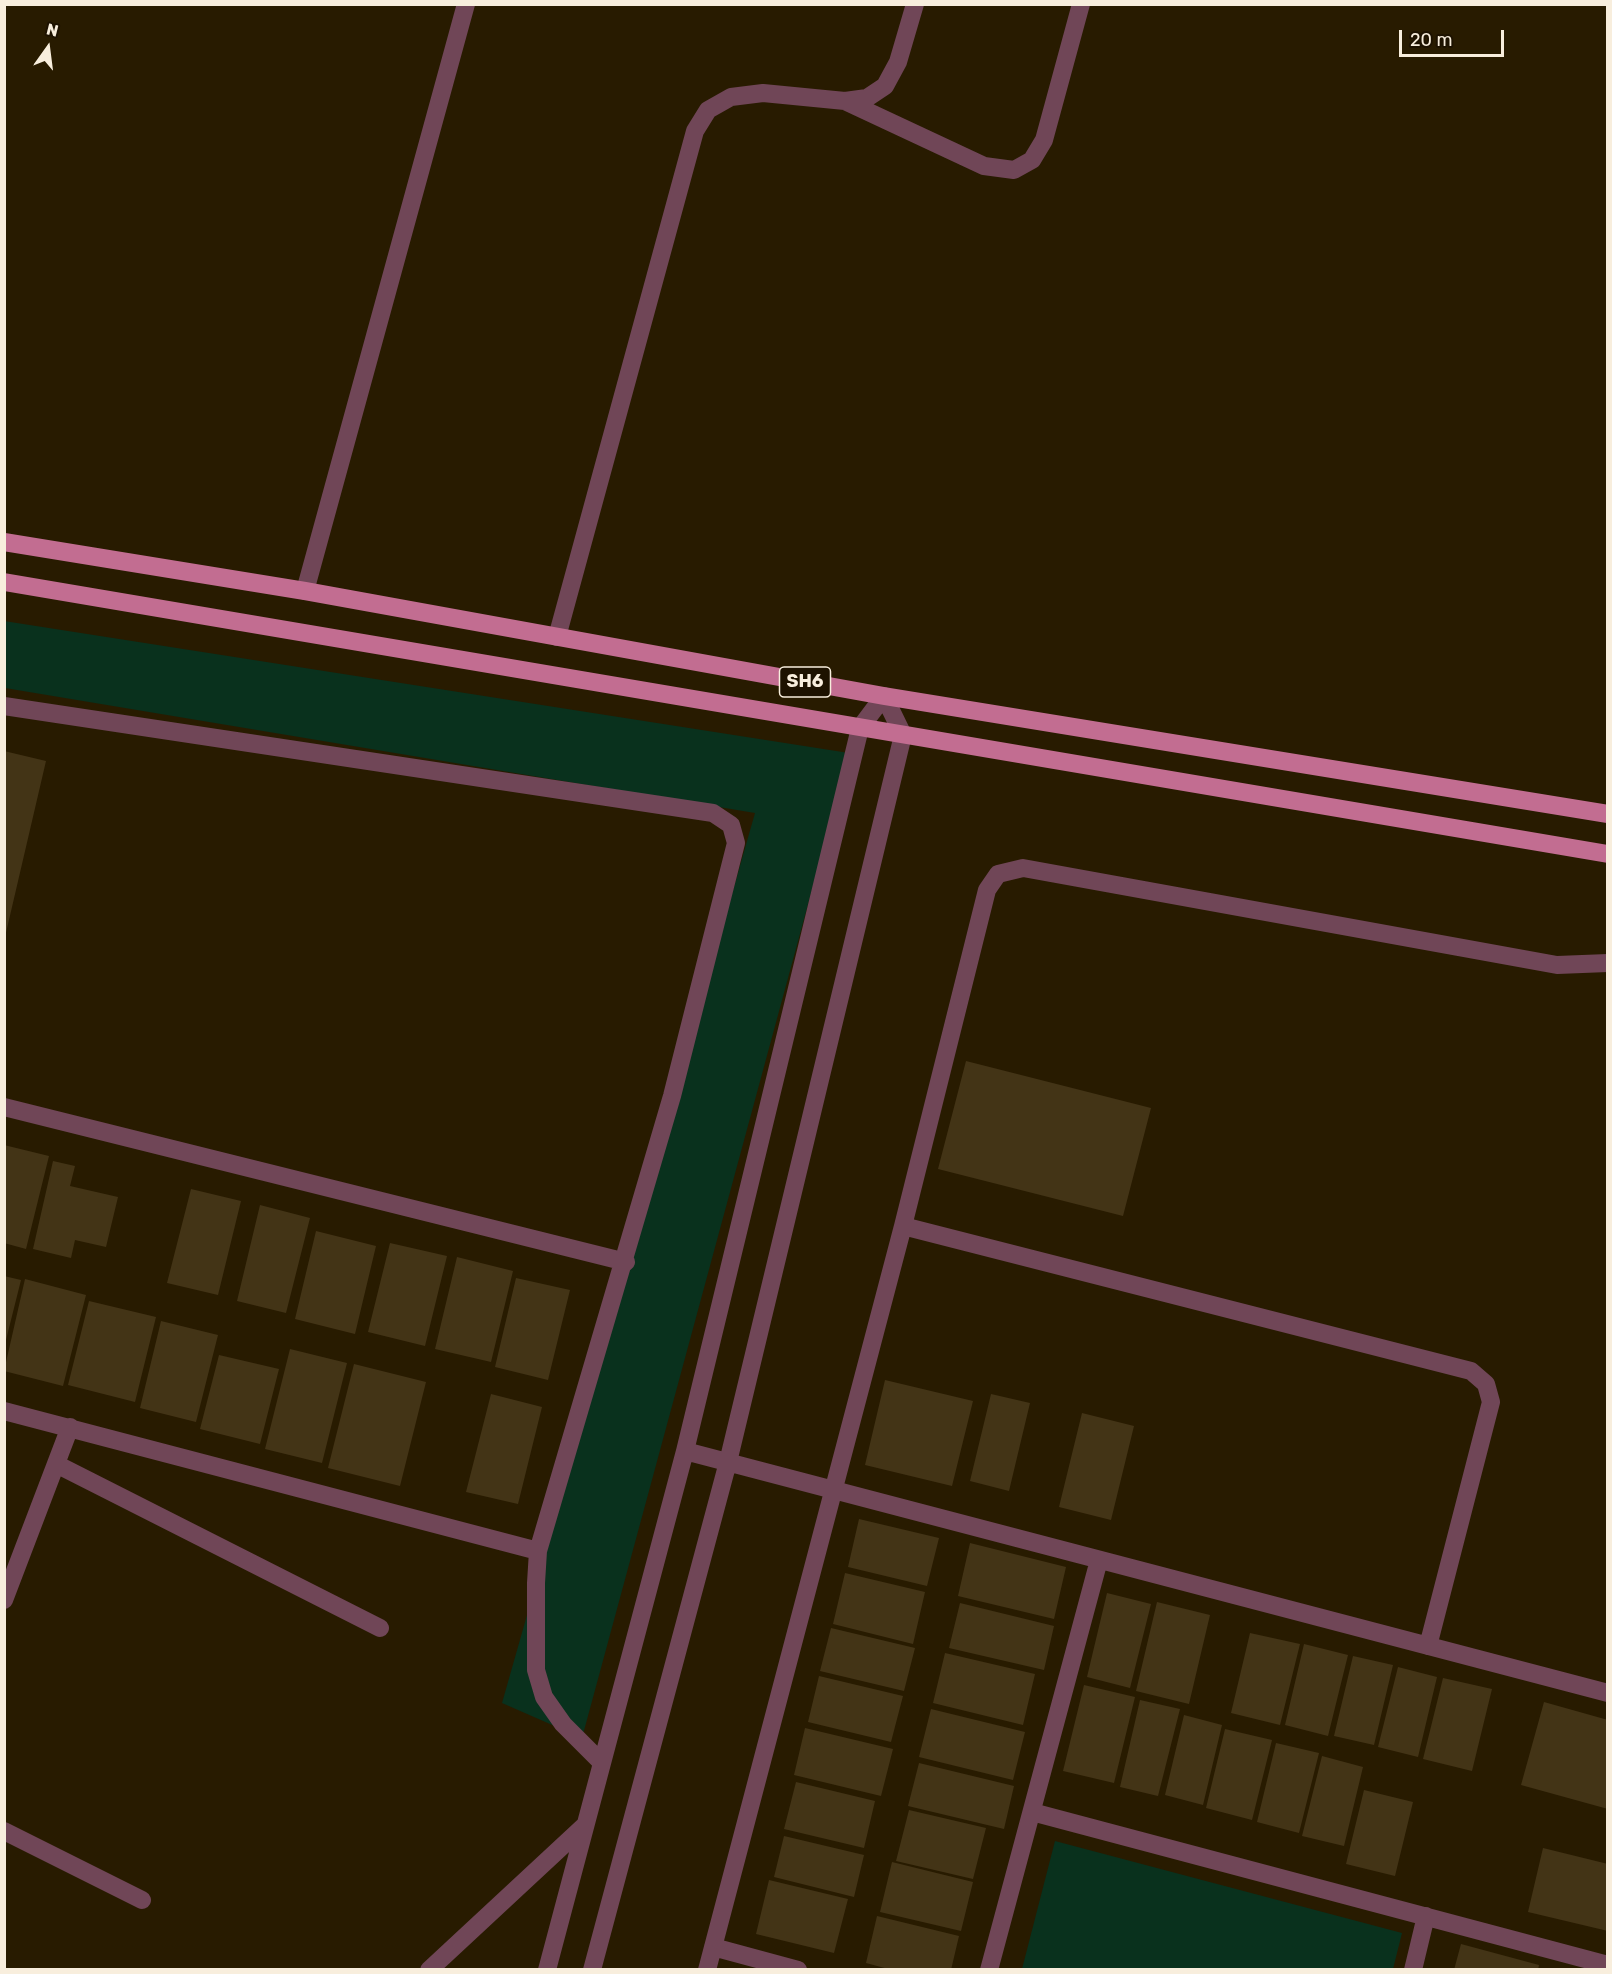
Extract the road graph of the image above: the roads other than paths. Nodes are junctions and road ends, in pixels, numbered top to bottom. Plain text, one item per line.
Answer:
1 (466, 4) edge
2 (915, 4) edge
3 (1081, 4) edge
4 (845, 101) junction
5 (4, 542) edge
6 (4, 582) edge
7 (305, 591) junction
8 (557, 637) junction
9 (884, 696) junction
10 (4, 706) edge
11 (860, 728) junction
12 (903, 735) junction
13 (1608, 814) edge
14 (1608, 854) edge
15 (1608, 963) edge
16 (4, 1107) edge
17 (903, 1226) junction
18 (626, 1262) junction
19 (4, 1410) edge
20 (70, 1427) junction
21 (685, 1450) junction
22 (728, 1462) junction
23 (56, 1464) junction
24 (833, 1490) junction
25 (538, 1551) junction
26 (1099, 1560) junction
27 (4, 1600) edge
28 (380, 1628) dead end
29 (1428, 1646) junction
30 (1608, 1693) edge
31 (601, 1762) junction
32 (1032, 1812) junction
33 (584, 1826) junction
34 (4, 1831) edge
35 (142, 1900) dead end
36 (1426, 1916) junction
37 (713, 1947) junction
38 (1608, 1965) edge
39 (429, 1970) edge
40 (547, 1970) edge
41 (592, 1970) edge
42 (707, 1970) edge
43 (798, 1970) edge
44 (989, 1970) edge
45 (1413, 1970) edge

1 - 7 street
2 - 4 street
3 - 4 street
4 - 8 street
5 - 7 main road, SH6
6 - 11 main road, SH6
7 - 8 main road, SH6
8 - 9 main road, SH6
9 - 11 street
9 - 12 street
9 - 13 main road, SH6
10 - 18 street
11 - 12 main road, SH6
11 - 21 street
12 - 14 main road, SH6
12 - 22 street
15 - 17 street
16 - 18 street
17 - 24 street
17 - 29 street
18 - 25 street
19 - 20 street
20 - 23 street
20 - 25 street
21 - 22 street
21 - 31 street
22 - 24 street
22 - 41 street
23 - 27 street
23 - 28 street
24 - 26 street
24 - 37 street
25 - 31 street
26 - 29 street
26 - 32 street
29 - 30 street
31 - 33 street
32 - 36 street
32 - 44 street
33 - 39 street
33 - 40 street
34 - 35 street
36 - 38 street
36 - 45 street
37 - 42 street
37 - 43 street

